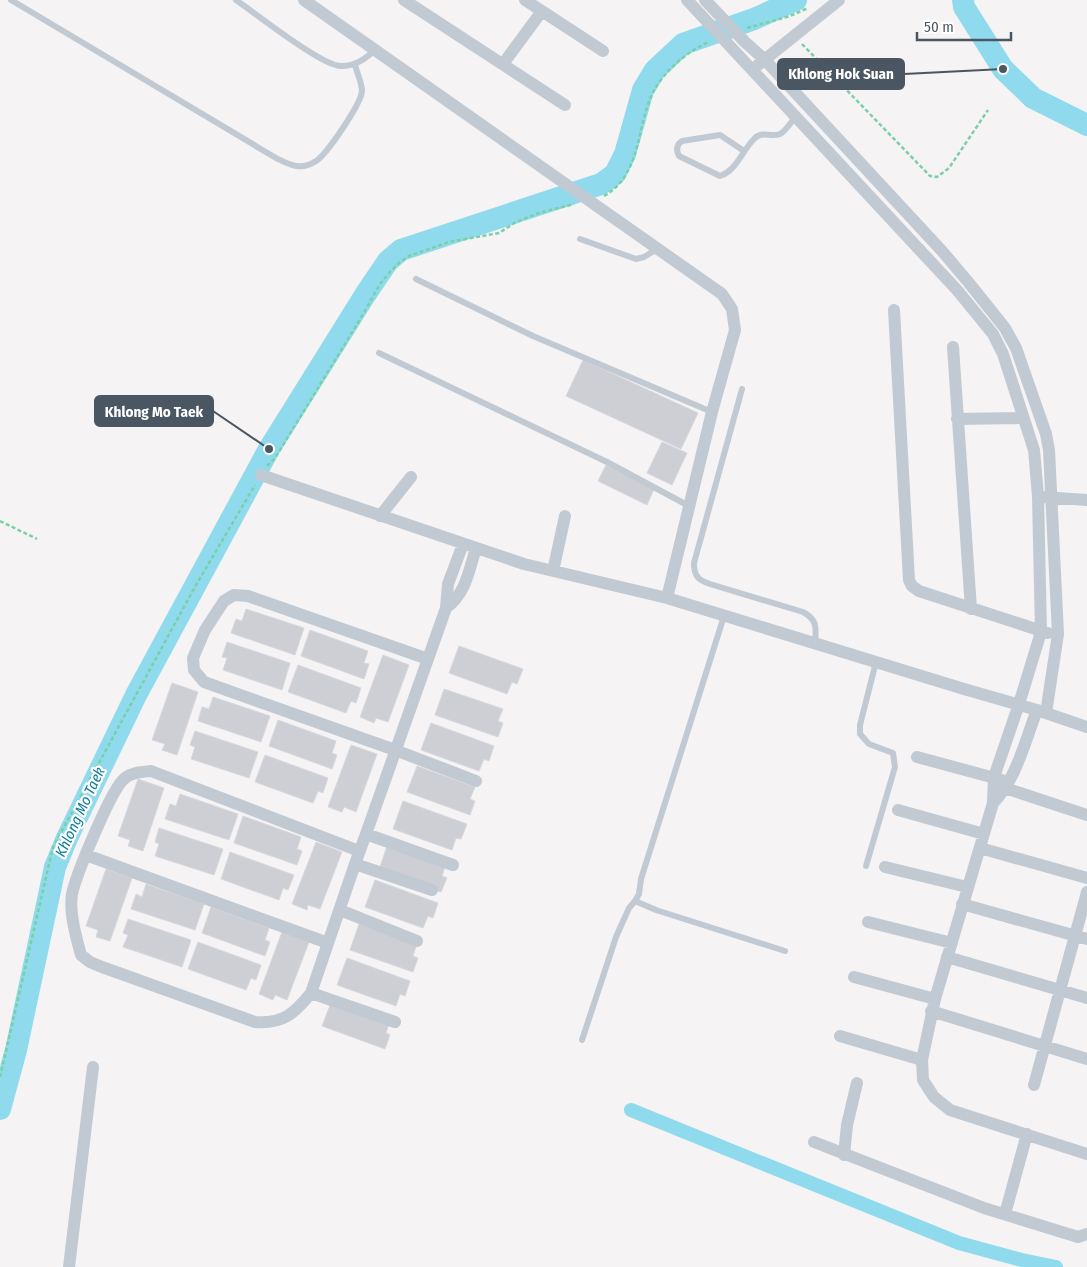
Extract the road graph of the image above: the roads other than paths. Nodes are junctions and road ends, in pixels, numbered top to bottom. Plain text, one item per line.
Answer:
1 (11, 0) edge
2 (236, 0) edge
3 (304, 0) edge
4 (404, 0) edge
5 (525, 0) edge
6 (686, 0) edge
7 (839, 0) edge
8 (707, 2) edge
9 (542, 11) junction
10 (375, 50) junction
11 (603, 51) dead end
12 (765, 60) junction
13 (503, 64) junction
14 (355, 65) junction
15 (752, 70) junction
16 (565, 105) dead end
17 (796, 116) junction
18 (744, 151) junction
19 (876, 179) junction
20 (866, 191) junction
21 (580, 239) dead end
22 (658, 249) junction
23 (416, 279) dead end
24 (970, 283) junction
25 (957, 290) junction
26 (894, 310) dead end
27 (954, 347) dead end
28 (379, 353) dead end
29 (742, 390) dead end
30 (712, 412) junction
31 (1022, 418) junction
32 (957, 419) junction
33 (261, 475) road end
34 (411, 476) dead end
35 (1038, 496) junction
36 (1052, 498) junction
37 (1087, 500) edge
38 (689, 506) junction
39 (380, 516) junction
40 (565, 516) dead end
41 (463, 544) junction
42 (476, 548) junction
43 (553, 571) junction
44 (667, 598) junction
45 (446, 608) junction
46 (971, 609) junction
47 (724, 616) junction
48 (1041, 632) junction
49 (1058, 634) junction
50 (815, 644) junction
51 (428, 659) junction
52 (876, 662) junction
53 (1019, 704) junction
54 (1041, 711) junction
55 (1087, 727) edge
56 (395, 750) junction
57 (917, 757) dead end
58 (476, 781) dead end
59 (993, 781) junction
60 (1007, 785) junction
61 (993, 803) junction
62 (898, 810) dead end
63 (1087, 815) edge
64 (366, 834) junction
65 (984, 834) junction
66 (980, 848) junction
67 (86, 855) junction
68 (357, 858) junction
69 (454, 865) dead end
70 (866, 866) dead end
71 (885, 866) dead end
72 (1087, 878) edge
73 (967, 887) junction
74 (432, 890) dead end
75 (1087, 892) edge
76 (635, 901) junction
77 (962, 904) junction
78 (340, 910) junction
79 (868, 922) dead end
80 (1081, 938) edge
81 (417, 941) dead end
82 (328, 943) junction
83 (952, 943) junction
84 (785, 951) dead end
85 (947, 957) junction
86 (854, 977) dead end
87 (1059, 990) junction
88 (311, 993) junction
89 (1087, 998) edge
90 (933, 1005) junction
91 (395, 1022) dead end
92 (840, 1036) dead end
93 (582, 1040) dead end
94 (1044, 1046) junction
95 (1087, 1059) edge
96 (922, 1060) junction
97 (93, 1067) dead end
98 (857, 1083) dead end
99 (1034, 1085) dead end
100 (1027, 1134) junction
101 (814, 1142) dead end
102 (1087, 1154) edge
103 (844, 1155) junction
104 (1005, 1214) junction
105 (1087, 1234) edge
106 (69, 1267) edge

1 - 14 lane
2 - 14 lane
3 - 10 street
4 - 13 street
5 - 9 street
6 - 15 street
7 - 12 street
8 - 12 street
9 - 11 street
9 - 13 street
10 - 14 lane
10 - 22 street
12 - 15 street
12 - 19 street
13 - 16 street
15 - 17 street
17 - 18 lane
17 - 20 street
18 - 18 lane
19 - 20 street
19 - 24 street
20 - 25 street
21 - 22 lane
22 - 30 street
23 - 30 lane
24 - 25 street
24 - 36 street
25 - 31 street
26 - 46 street
27 - 32 street
28 - 38 lane
29 - 50 lane
30 - 38 street
31 - 32 street
31 - 35 street
32 - 46 street
33 - 39 street
34 - 39 street
35 - 36 street
35 - 48 street
36 - 37 street
36 - 49 street
38 - 44 street
39 - 41 street
40 - 43 street
41 - 42 street
41 - 45 street
42 - 43 street
42 - 45 street
43 - 44 street
44 - 47 street
45 - 51 street
46 - 48 street
47 - 50 street
47 - 76 lane
48 - 49 street
48 - 53 street
49 - 54 street
50 - 52 street
51 - 56 street
51 - 56 street
52 - 53 street
52 - 70 lane
53 - 54 street
53 - 59 street
54 - 55 street
54 - 60 street
56 - 58 street
56 - 64 street
57 - 59 street
59 - 60 street
59 - 61 street
60 - 61 street
60 - 63 street
61 - 65 street
62 - 65 street
64 - 68 street
64 - 69 street
65 - 66 street
66 - 72 street
66 - 73 street
67 - 68 street
67 - 82 street
67 - 88 street
68 - 74 street
68 - 78 street
71 - 73 street
73 - 77 street
75 - 80 street
76 - 84 lane
76 - 93 lane
77 - 80 street
77 - 83 street
78 - 81 street
78 - 82 street
79 - 83 street
80 - 87 street
82 - 88 street
83 - 85 street
85 - 87 street
85 - 90 street
86 - 90 street
87 - 89 street
87 - 94 street
88 - 91 street
90 - 94 street
90 - 96 street
92 - 96 street
94 - 95 street
94 - 99 street
96 - 100 street
97 - 106 street
98 - 103 street
100 - 102 street
100 - 104 street
101 - 103 street
103 - 104 street
104 - 105 street

